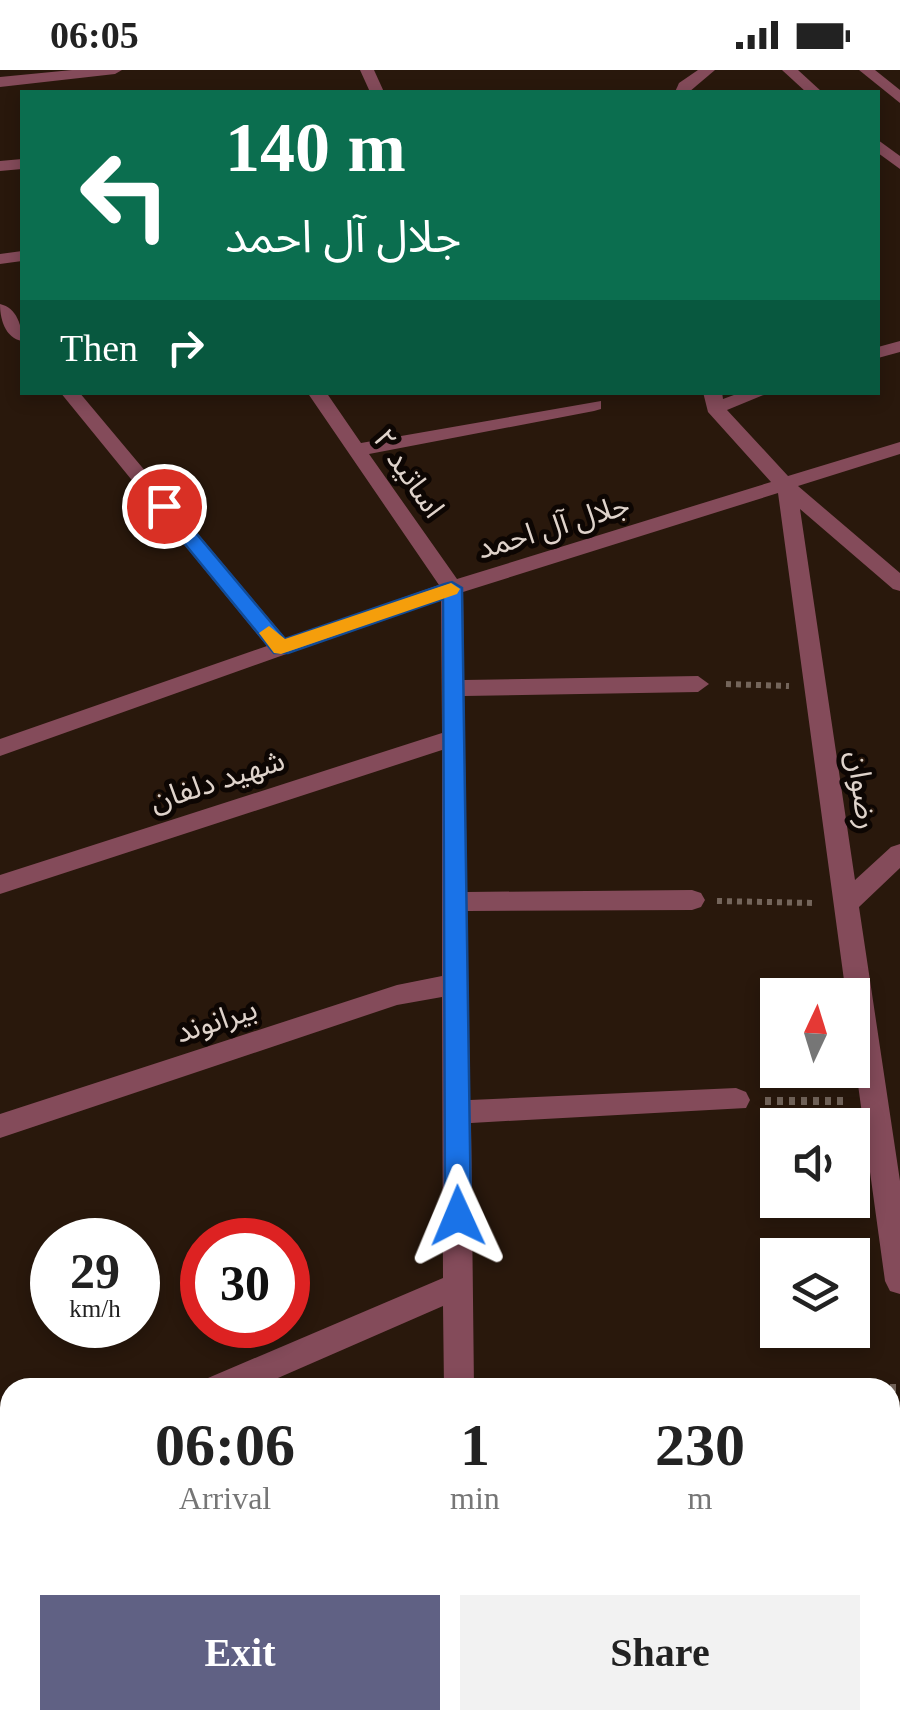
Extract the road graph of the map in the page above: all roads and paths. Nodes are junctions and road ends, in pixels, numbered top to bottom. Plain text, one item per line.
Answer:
1 (105, 70) edge
2 (115, 70) edge
3 (708, 70) edge
4 (789, 70) edge
5 (866, 70) edge
6 (0, 82) edge
7 (683, 90) edge
8 (812, 90) edge
9 (899, 95) edge
10 (880, 148) edge
11 (900, 164) edge
12 (0, 309) edge
13 (20, 334) edge
14 (72, 395) edge
15 (318, 395) edge
16 (744, 395) edge
17 (714, 400) edge
18 (594, 405) dead end
19 (900, 448) edge
20 (356, 450) junction
21 (786, 487) junction
22 (900, 584) edge
23 (452, 588) junction
24 (281, 648) junction
25 (698, 684) joint
26 (815, 686) junction
27 (453, 688) junction
28 (453, 738) junction
29 (0, 748) edge
30 (900, 853) edge
31 (0, 884) edge
32 (692, 900) joint
33 (455, 902) junction
34 (846, 904) junction
35 (455, 984) junction
36 (736, 1100) joint
37 (874, 1102) junction
38 (457, 1112) junction
39 (0, 1126) edge
40 (900, 1282) edge
41 (458, 1286) junction
42 (242, 1378) edge
43 (459, 1378) edge

1 - 2 street
1 - 6 street
3 - 7 street
4 - 8 street
5 - 9 street
10 - 11 street
12 - 13 street
14 - 24 street
15 - 20 street, اساتید ۲
16 - 17 street
17 - 21 street
18 - 20 street
19 - 21 street, جلال آل احمد
20 - 23 street, اساتید ۲
21 - 22 street
21 - 23 street, جلال آل احمد
21 - 26 street, رضوان
23 - 24 street, جلال آل احمد
23 - 27 street
24 - 29 street, جلال آل احمد
25 - 26 path
25 - 27 street
26 - 34 street, رضوان
27 - 28 street
28 - 31 street, شهید دلفان
28 - 33 street
30 - 34 street
32 - 33 street
32 - 34 path
33 - 35 street
34 - 37 street, رضوان
35 - 38 street
35 - 39 street, بیرانوند
36 - 37 path
36 - 38 street
37 - 40 street, رضوان
38 - 41 street
41 - 42 street
41 - 43 street

